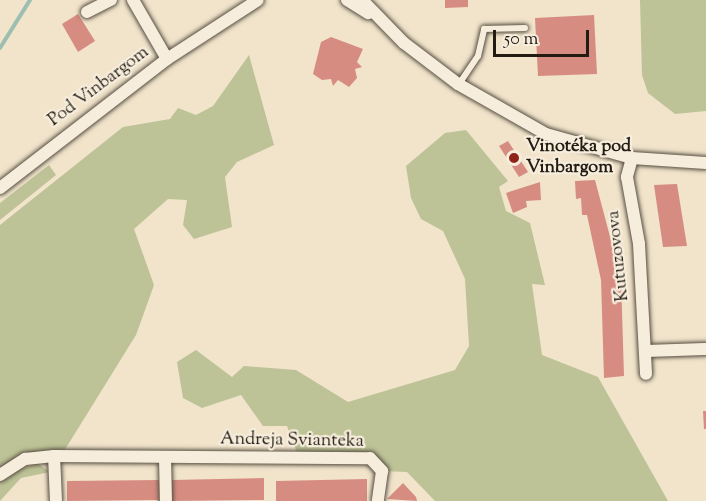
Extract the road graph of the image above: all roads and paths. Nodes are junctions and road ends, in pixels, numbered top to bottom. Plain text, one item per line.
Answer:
1 (111, 0) edge
2 (133, 0) edge
3 (244, 0) edge
4 (258, 0) edge
5 (347, 0) edge
6 (362, 0) edge
7 (87, 12) dead end
8 (224, 20) junction
9 (381, 22) junction
10 (525, 27) dead end
11 (167, 58) junction
12 (458, 84) junction
13 (632, 158) junction
14 (706, 164) edge
15 (0, 188) edge
16 (706, 350) edge
17 (645, 351) junction
18 (646, 374) dead end
19 (54, 456) junction
20 (165, 458) junction
21 (0, 475) edge
22 (56, 501) edge
23 (166, 501) edge
24 (378, 501) edge

1 - 7 street
2 - 11 street
3 - 8 street, Pod Vinbargom
4 - 8 street, Pod Vinbargom
5 - 9 street
6 - 9 street
8 - 11 street, Pod Vinbargom
9 - 12 street
10 - 12 lane
11 - 15 street, Pod Vinbargom
12 - 13 street
13 - 14 street
13 - 17 street, Kutuzovova
16 - 17 street
17 - 18 street, Kutuzovova
19 - 20 street, Andreja Svianteka
19 - 21 street, Andreja Svianteka
19 - 22 street
20 - 23 street
20 - 24 street, Andreja Svianteka

